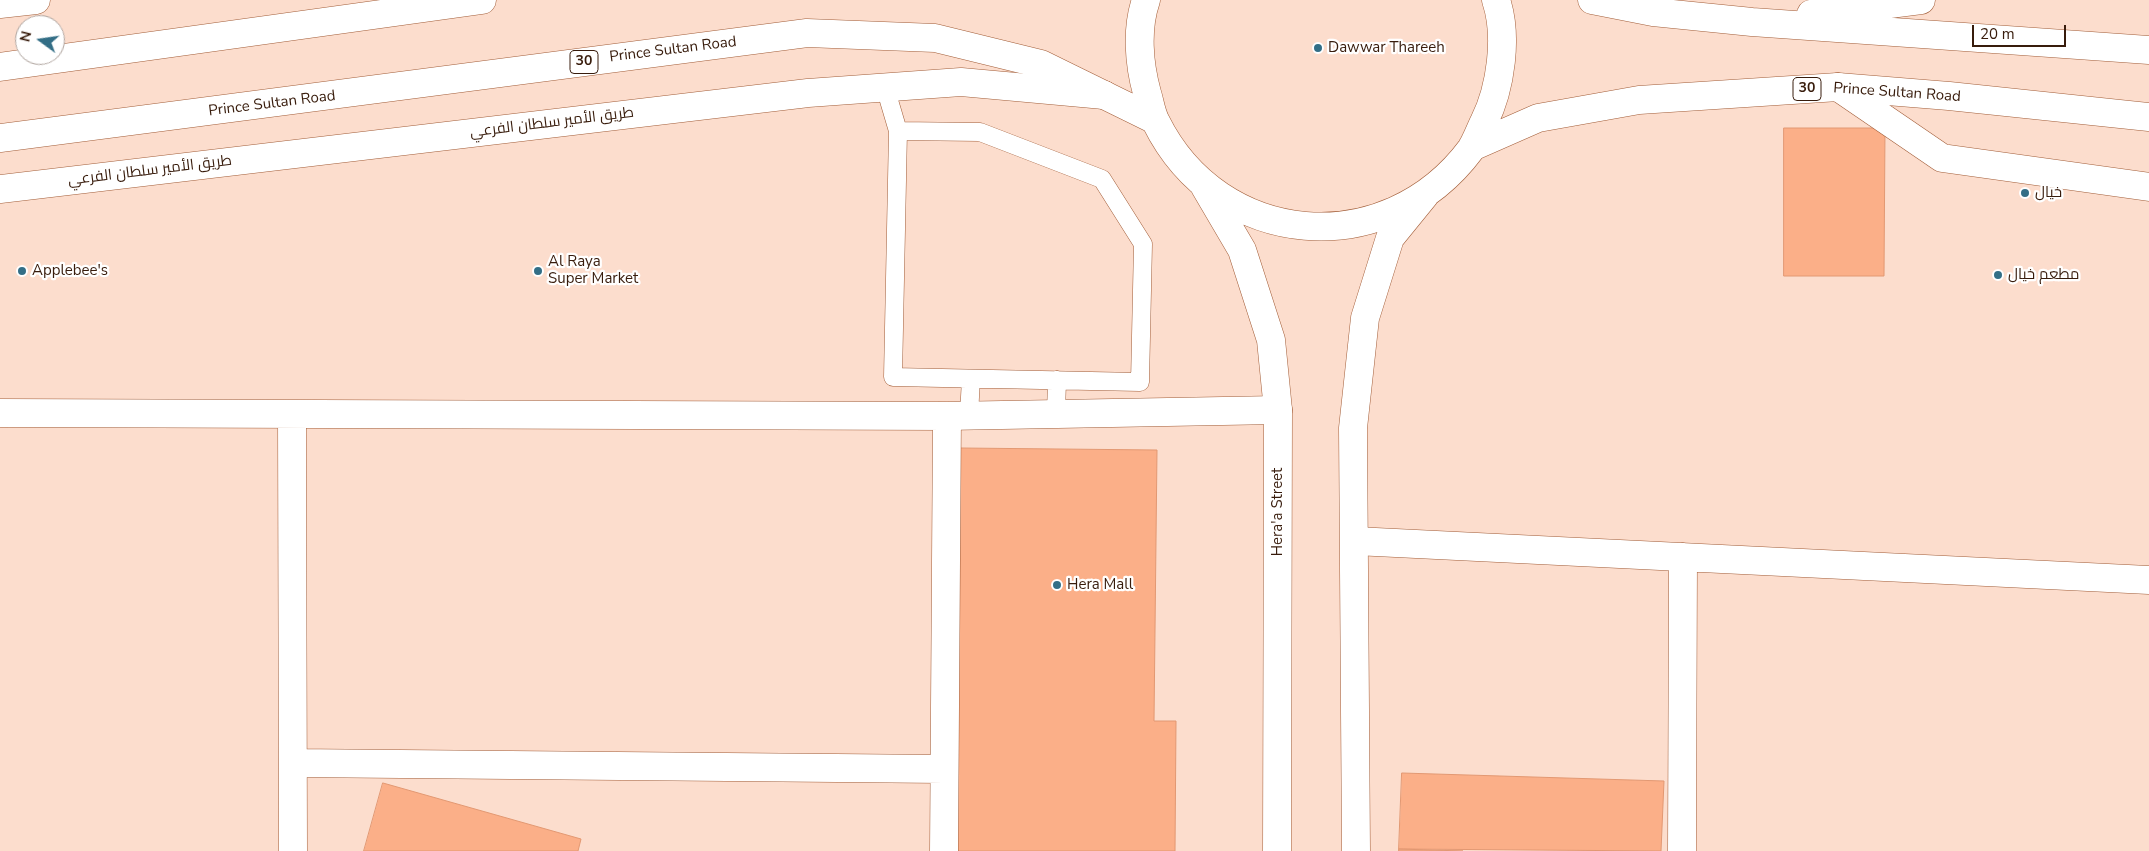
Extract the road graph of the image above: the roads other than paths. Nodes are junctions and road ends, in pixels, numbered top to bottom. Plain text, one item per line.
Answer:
1 (36, 0) edge
2 (482, 0) edge
3 (1146, 0) edge
4 (1496, 0) edge
5 (1592, 0) edge
6 (1921, 0) edge
7 (0, 4) edge
8 (1752, 22) junction
9 (2149, 50) edge
10 (0, 67) edge
11 (1838, 87) junction
12 (885, 88) junction
13 (1105, 95) junction
14 (2149, 117) edge
15 (1155, 120) junction
16 (898, 131) junction
17 (0, 138) edge
18 (1472, 147) junction
19 (2149, 187) edge
20 (1206, 188) junction
21 (0, 189) edge
22 (1425, 195) junction
23 (971, 379) junction
24 (1057, 380) junction
25 (1278, 410) junction
26 (0, 412) edge
27 (292, 414) junction
28 (1056, 414) junction
29 (958, 416) junction
30 (1355, 541) junction
31 (1683, 557) junction
32 (2149, 580) edge
33 (293, 763) junction
34 (944, 769) junction
35 (293, 851) edge
36 (944, 851) edge
37 (1277, 851) edge
38 (1356, 851) edge
39 (1682, 851) edge

1 - 7 main road
2 - 10 main road
3 - 15 main road
4 - 18 main road
5 - 8 main road
6 - 8 main road
8 - 9 main road
11 - 14 main road, Prince Sultan Road / 30
11 - 18 main road, Prince Sultan Road / 30
11 - 19 main road
12 - 13 main road, طريق الأمير سلطان الفرعي
12 - 16 lane
12 - 21 main road, طريق الأمير سلطان الفرعي
13 - 15 main road, Prince Sultan Road / 30
13 - 17 main road, Prince Sultan Road / 30
15 - 20 main road
16 - 23 lane
16 - 24 lane
18 - 22 main road
20 - 22 main road
20 - 25 main road, Hera'a Street
22 - 30 main road
23 - 24 lane
23 - 29 lane
24 - 28 lane
25 - 28 main road
25 - 37 main road, Hera'a Street
26 - 27 main road
27 - 29 main road
27 - 33 main road
28 - 29 main road
29 - 34 main road
30 - 31 main road
30 - 38 main road
31 - 32 main road
31 - 39 main road
33 - 34 main road
33 - 35 main road
34 - 36 main road

